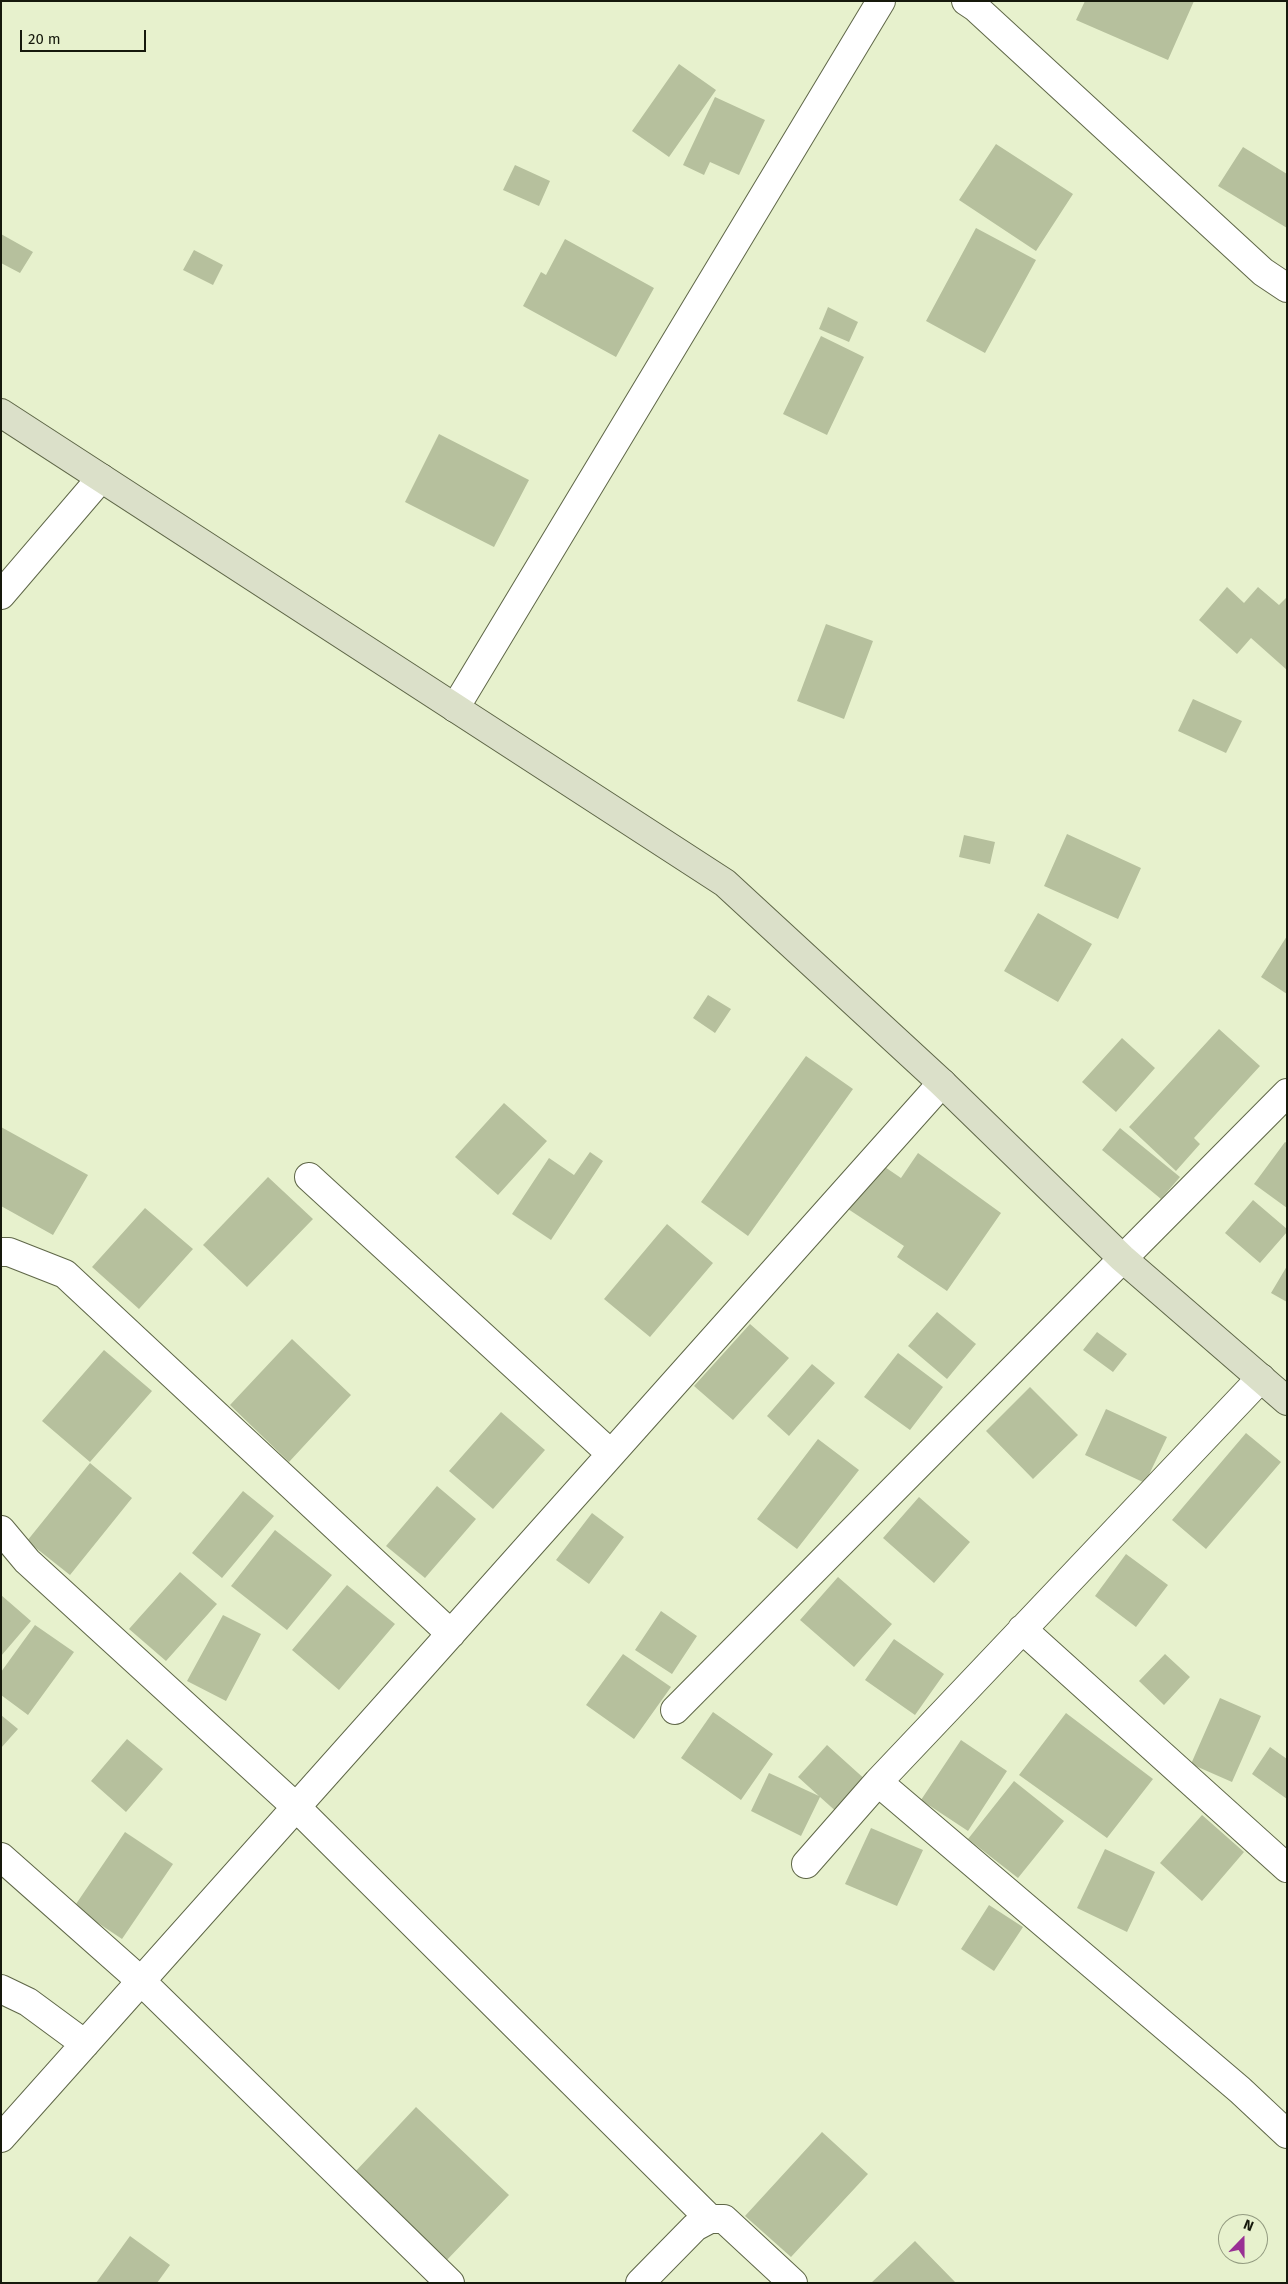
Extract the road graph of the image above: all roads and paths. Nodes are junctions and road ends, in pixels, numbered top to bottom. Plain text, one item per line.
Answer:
1 (881, 1) edge
2 (966, 1) edge
3 (1287, 288) edge
4 (1, 413) edge
5 (101, 478) junction
6 (1, 595) edge
7 (455, 708) junction
8 (942, 1083) junction
9 (1287, 1092) edge
10 (309, 1177) dead end
11 (1, 1252) edge
12 (1122, 1258) junction
13 (1261, 1378) junction
14 (1285, 1396) edge
15 (611, 1454) junction
16 (1, 1530) edge
17 (1022, 1629) junction
18 (451, 1634) junction
19 (676, 1710) dead end
20 (878, 1782) junction
21 (296, 1807) junction
22 (1, 1856) edge
23 (806, 1864) dead end
24 (1287, 1868) edge
25 (142, 1981) junction
26 (1, 1989) edge
27 (85, 2044) junction
28 (1287, 2134) edge
29 (1, 2138) edge
30 (710, 2219) junction
31 (450, 2283) edge
32 (640, 2283) edge
33 (793, 2283) edge

1 - 7 street
2 - 3 street
4 - 5 street
5 - 6 street
5 - 7 street
7 - 8 street
8 - 12 street
8 - 15 street
9 - 12 street
10 - 15 street
11 - 18 street
12 - 13 street
12 - 19 street
13 - 14 street
13 - 17 street
15 - 18 street
16 - 21 street
17 - 20 street
17 - 24 street
18 - 21 street
20 - 23 street
20 - 28 street
21 - 25 street
21 - 30 street
22 - 25 street
25 - 27 street
25 - 31 street
26 - 27 street
27 - 29 street
30 - 32 street
30 - 33 street

